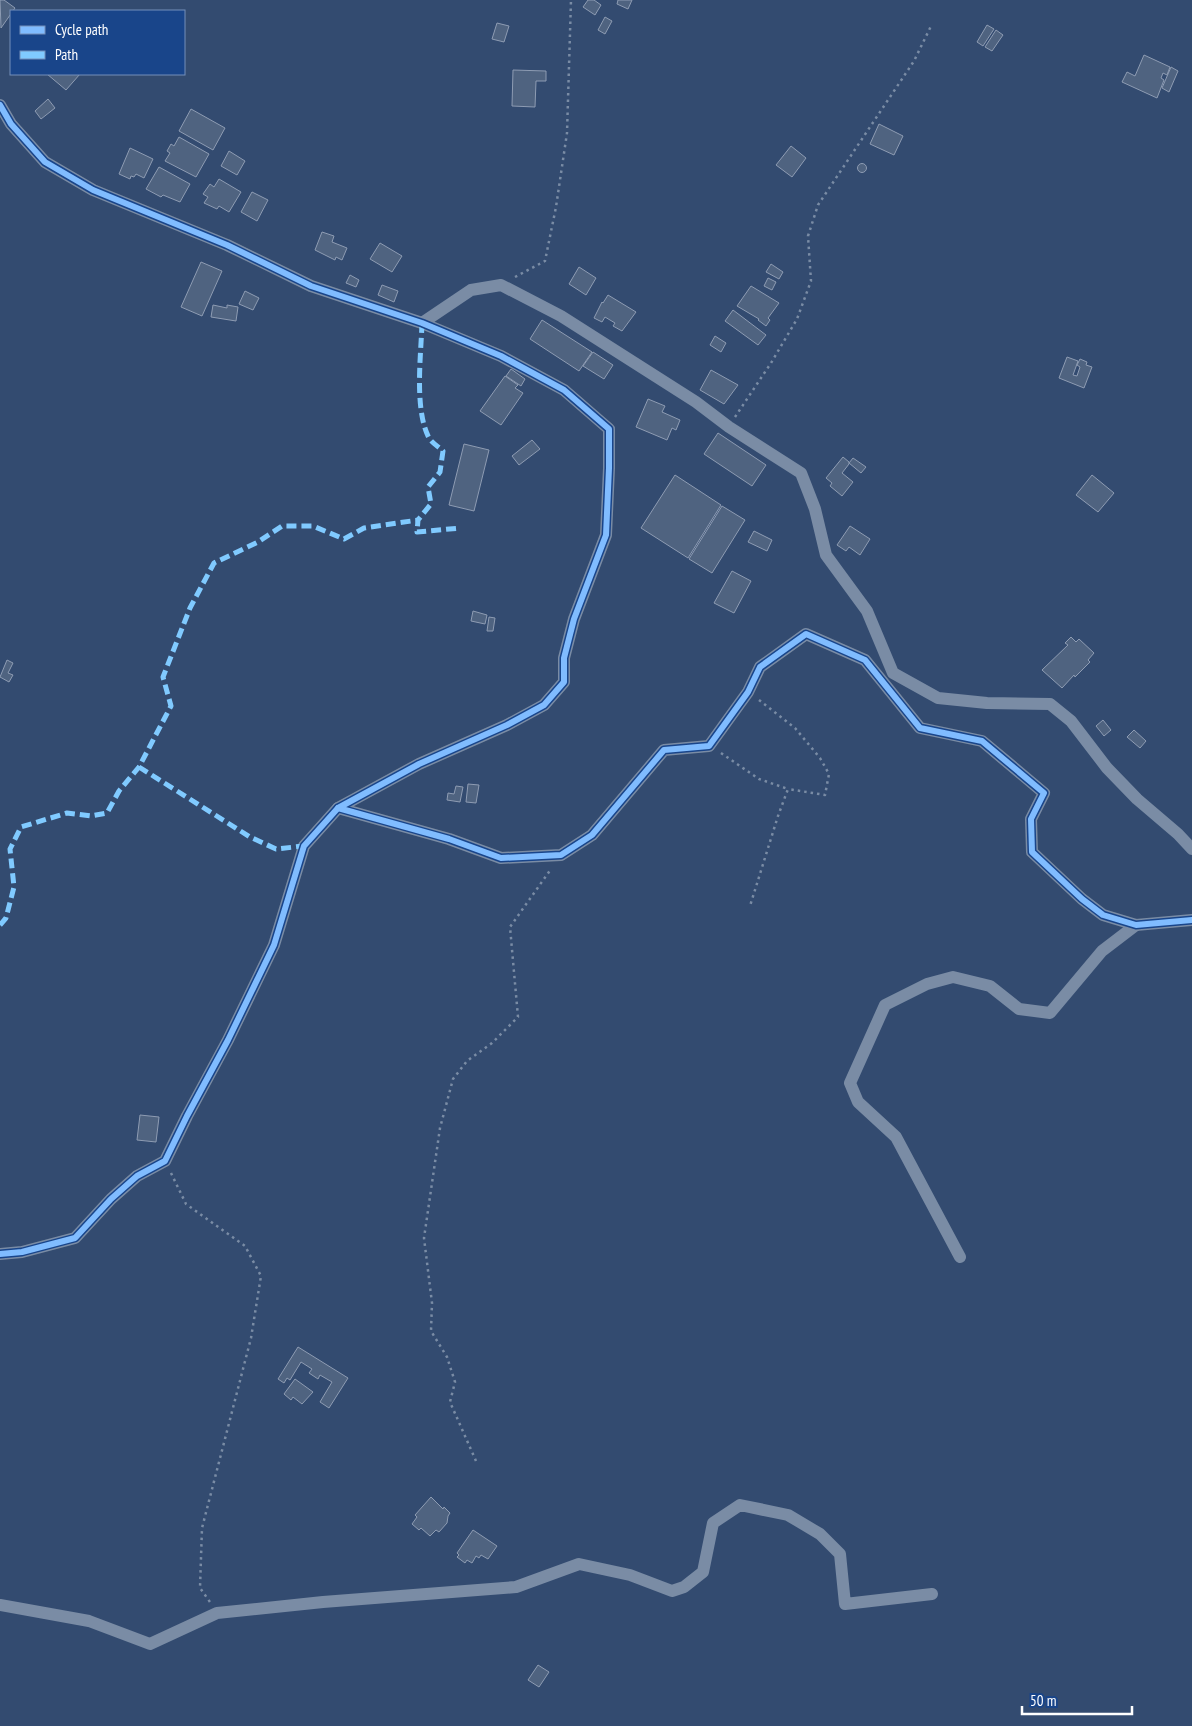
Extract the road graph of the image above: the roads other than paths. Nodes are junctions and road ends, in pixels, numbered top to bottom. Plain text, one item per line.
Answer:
1 (0, 105) edge
2 (422, 323) junction
3 (338, 808) junction
4 (1192, 849) edge
5 (1192, 920) edge
6 (1136, 925) junction
7 (0, 1254) edge
8 (960, 1257) dead end
9 (932, 1594) dead end
10 (0, 1604) edge

1 - 2 street
2 - 3 street
2 - 4 street
3 - 6 street
3 - 7 street
5 - 6 street
6 - 8 street
9 - 10 street

